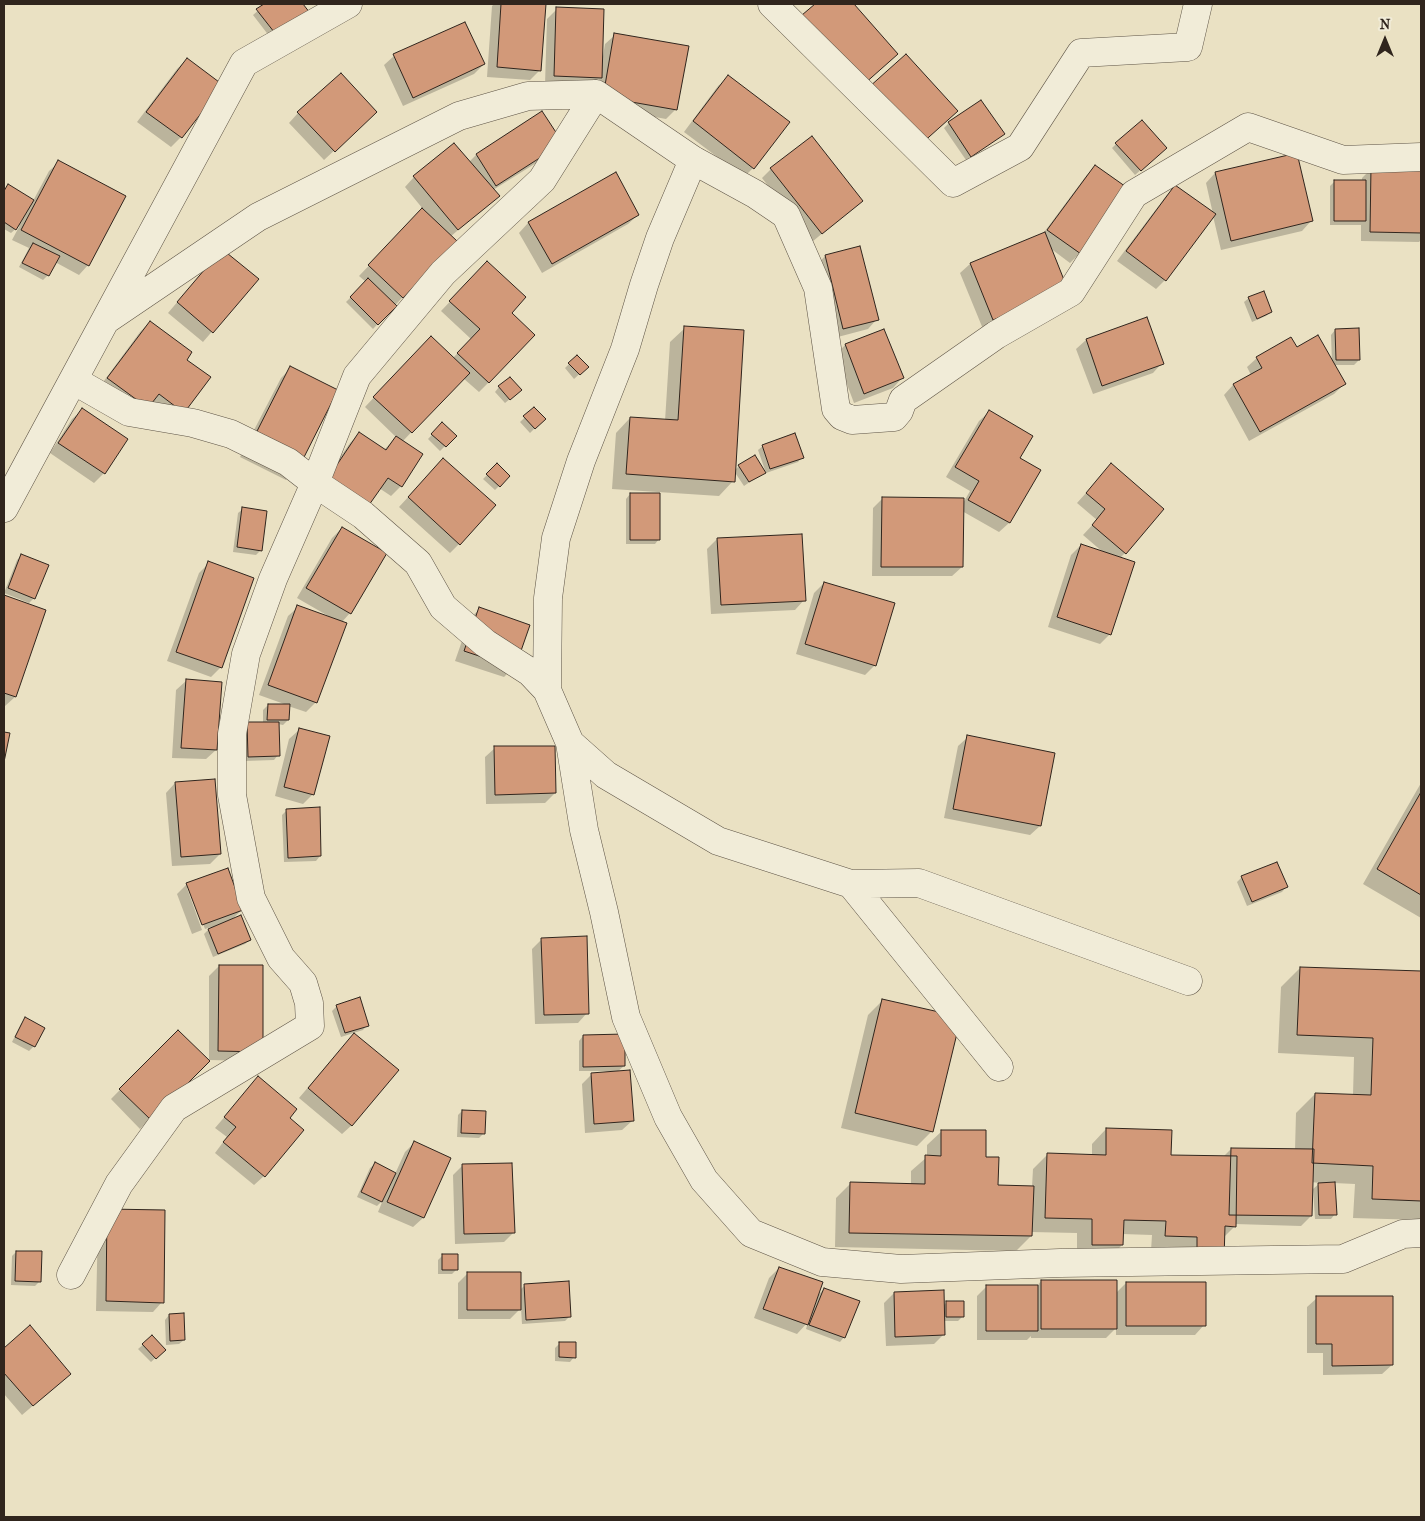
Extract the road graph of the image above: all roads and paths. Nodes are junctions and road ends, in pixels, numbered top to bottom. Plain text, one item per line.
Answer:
1 (348, 4) edge
2 (772, 4) edge
3 (1198, 4) edge
4 (596, 94) junction
5 (1421, 156) edge
6 (693, 160) junction
7 (106, 320) junction
8 (73, 380) junction
9 (315, 483) junction
10 (4, 508) edge
11 (547, 690) junction
12 (570, 743) junction
13 (850, 884) junction
14 (1188, 981) dead end
15 (999, 1067) dead end
16 (1421, 1233) edge
17 (72, 1275) dead end

1 - 7 street
2 - 3 street
4 - 6 street
4 - 7 street
4 - 9 street
5 - 6 street
6 - 11 street
7 - 8 street
8 - 9 street
8 - 10 street
9 - 11 street
9 - 17 street
11 - 12 street
12 - 13 street
12 - 16 street
13 - 14 street
13 - 15 street

